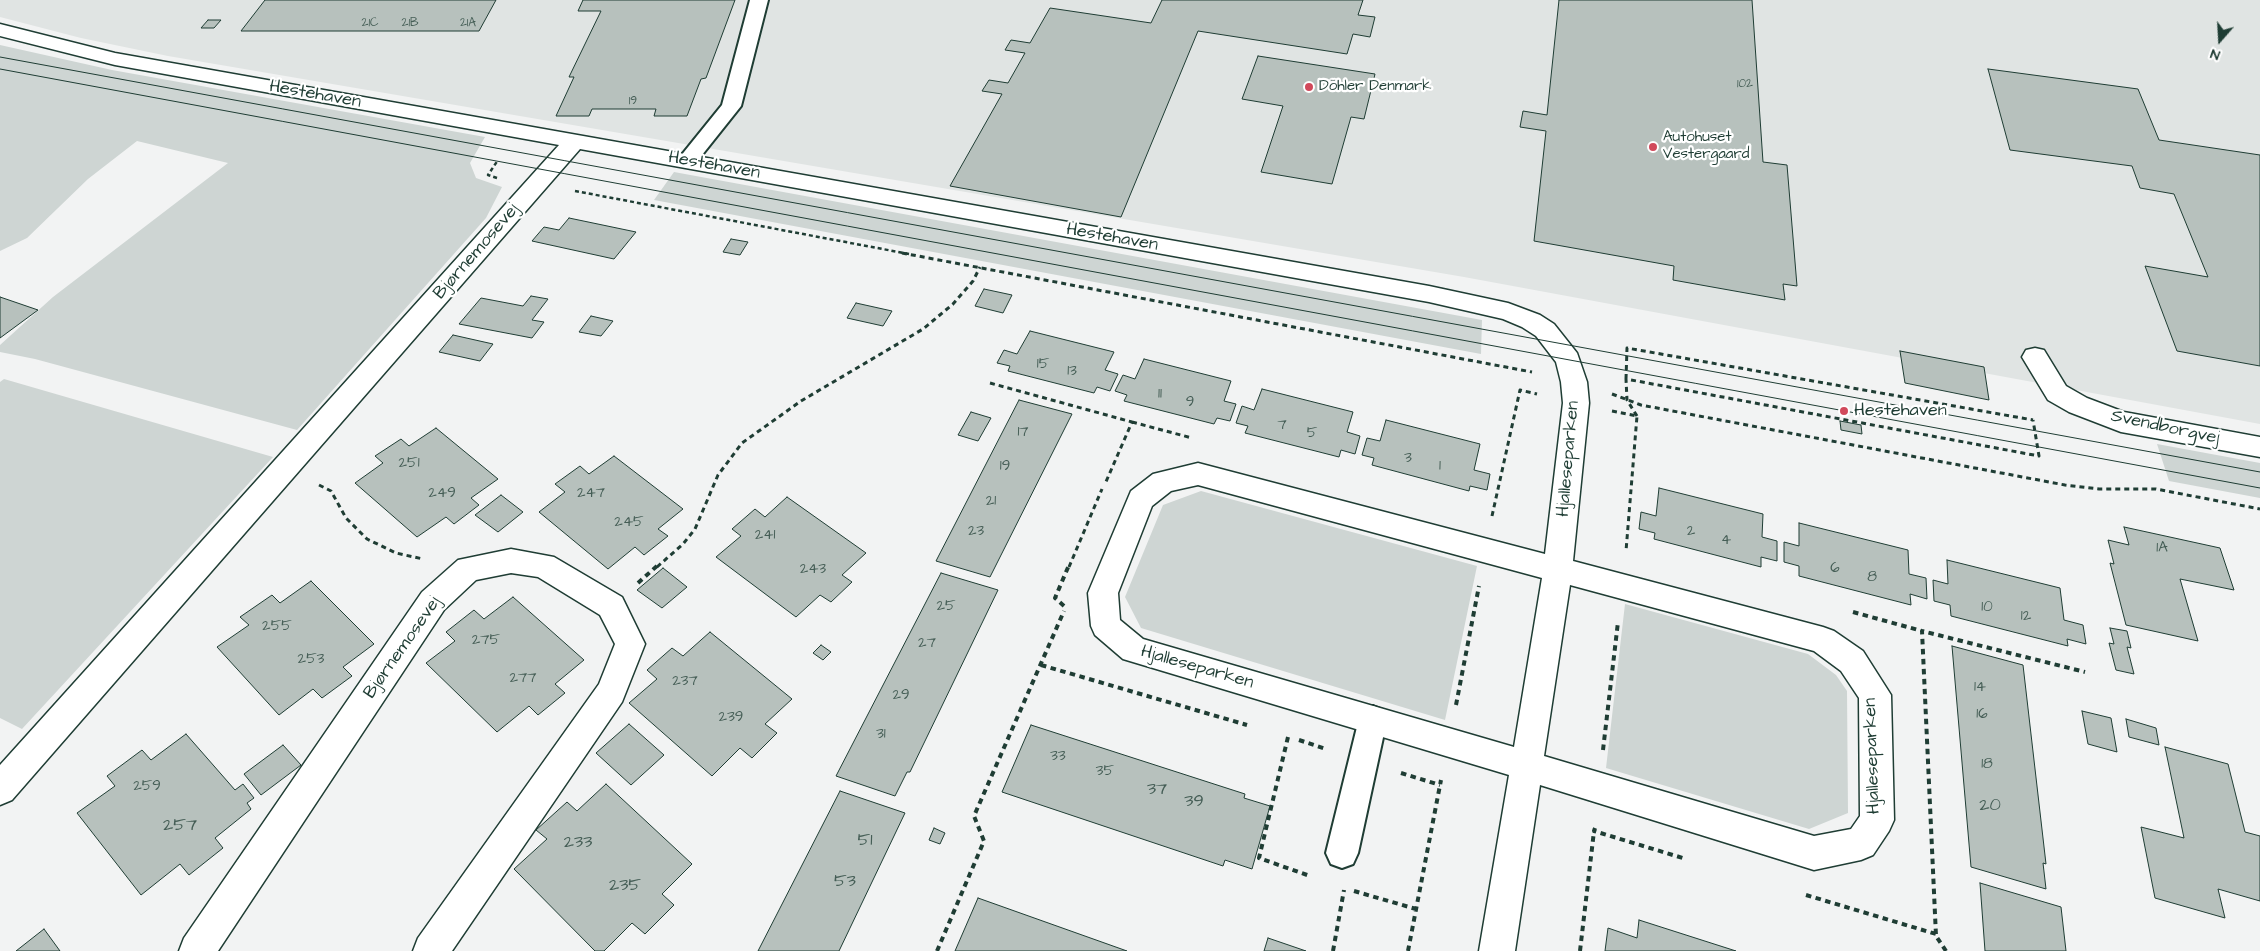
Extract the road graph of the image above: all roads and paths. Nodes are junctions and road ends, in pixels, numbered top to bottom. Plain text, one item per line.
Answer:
1 (759, 0) edge
2 (0, 30) edge
3 (575, 141) junction
4 (687, 161) junction
5 (537, 184) junction
6 (980, 267) junction
7 (1429, 294) joint
8 (2035, 357) dead end
9 (1626, 379) junction
10 (990, 383) dead end
11 (1575, 393) junction
12 (1627, 400) junction
13 (1636, 416) junction
14 (1132, 422) junction
15 (1198, 440) dead end
16 (2260, 447) edge
17 (287, 467) junction
18 (2260, 509) edge
19 (1482, 514) dead end
20 (1635, 556) dead end
21 (468, 569) junction
22 (1558, 569) junction
23 (1622, 586) junction
24 (611, 606) junction
25 (1846, 611) dead end
26 (1922, 631) junction
27 (1041, 665) junction
28 (2085, 672) dead end
29 (1373, 719) junction
30 (1250, 726) dead end
31 (1279, 734) dead end
32 (1288, 737) junction
33 (1363, 761) junction
34 (1526, 767) junction
35 (1440, 785) dead end
36 (0, 789) edge
37 (1599, 789) junction
38 (1594, 831) junction
39 (1342, 853) joint
40 (1259, 858) dead end
41 (1689, 860) dead end
42 (1803, 894) dead end
43 (1936, 934) junction
44 (196, 951) edge
45 (431, 951) edge
46 (937, 951) edge
47 (1333, 951) edge
48 (1497, 951) edge
49 (1580, 951) edge
50 (1946, 951) edge

1 - 4 lane
2 - 3 street, Hestehaven
3 - 4 street, Hestehaven
3 - 5 street, Bjørnemosevej
4 - 7 street, Hestehaven
5 - 6 path
5 - 17 street, Bjørnemosevej
6 - 11 path
6 - 24 path
7 - 11 street, Hjalleseparken
8 - 16 street, Svendborgvej
9 - 9 path
9 - 12 path
10 - 14 path
11 - 12 path
11 - 13 path
11 - 19 path
11 - 22 street, Hjalleseparken
12 - 13 path
12 - 18 path
13 - 20 path
14 - 15 path
14 - 27 path
17 - 21 path
17 - 36 street, Bjørnemosevej
21 - 24 street
21 - 44 street, Bjørnemosevej
22 - 23 street, Hjalleseparken
22 - 29 street, Hjalleseparken
22 - 34 street, Hjalleseparken
23 - 37 path
23 - 37 street, Hjalleseparken
24 - 45 street
25 - 26 path
26 - 28 path
26 - 43 path
27 - 30 path
27 - 46 path
29 - 33 lane
29 - 34 street, Hjalleseparken
31 - 32 path
32 - 33 path
32 - 40 path
33 - 35 path
33 - 39 lane
34 - 37 street, Hjalleseparken
34 - 48 street, Hjalleseparken
37 - 38 path
38 - 41 path
38 - 49 path
39 - 47 path
42 - 43 path
43 - 50 path

